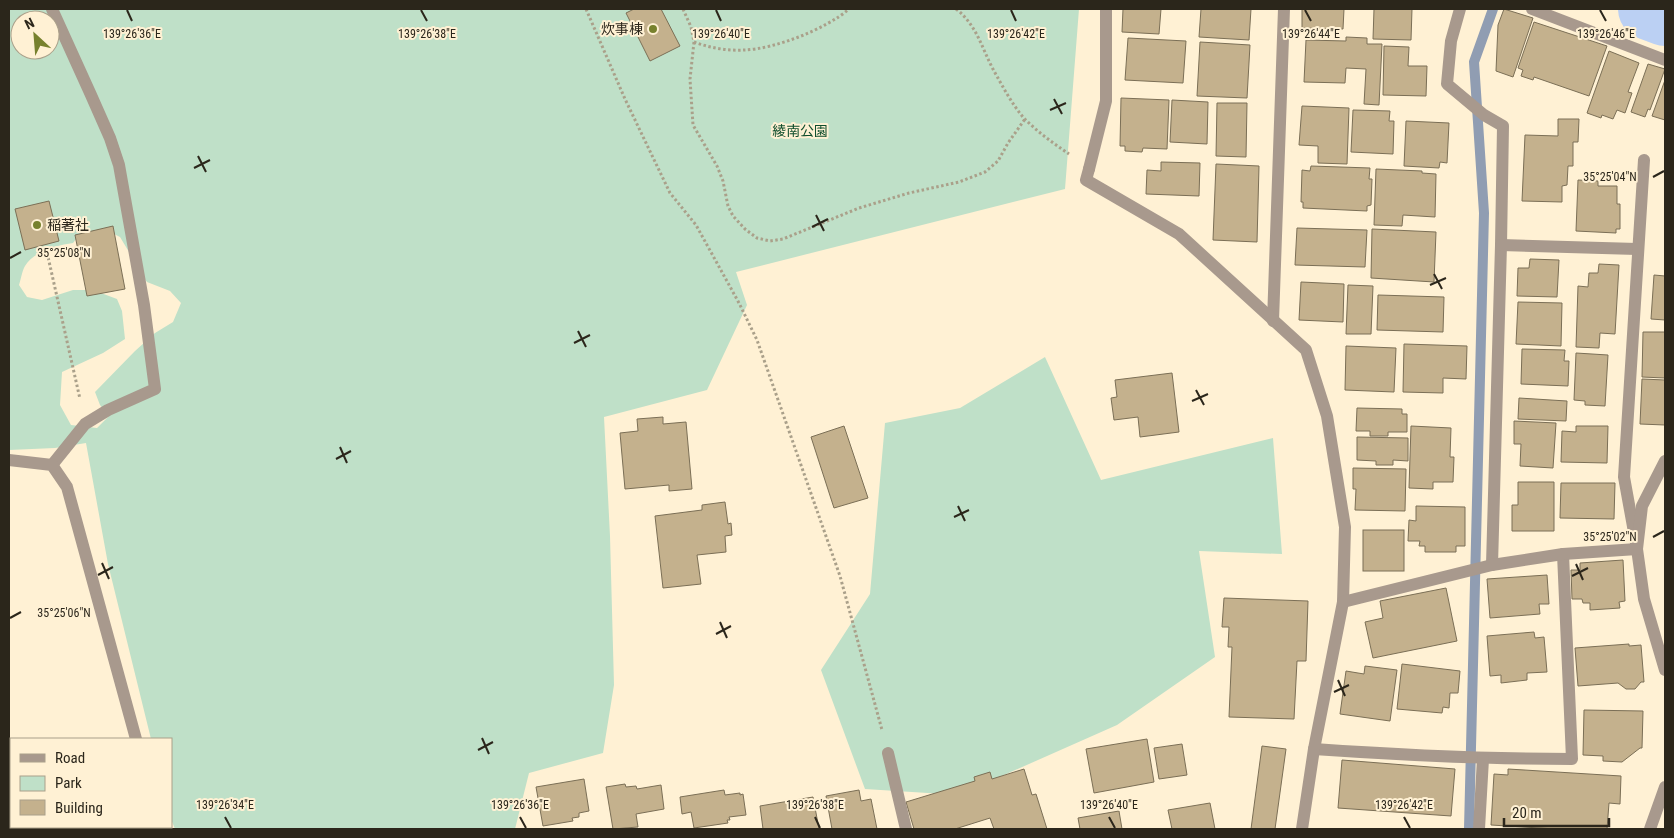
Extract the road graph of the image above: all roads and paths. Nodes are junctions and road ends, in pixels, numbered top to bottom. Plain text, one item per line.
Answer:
1 (52, 9) edge
2 (586, 9) edge
3 (683, 9) edge
4 (849, 9) edge
5 (956, 9) edge
6 (1106, 9) edge
7 (1284, 9) edge
8 (1460, 9) edge
9 (1532, 9) edge
10 (694, 42) junction
11 (1665, 60) edge
12 (1025, 119) junction
13 (1644, 160) dead end
14 (1089, 169) junction
15 (1502, 245) junction
16 (46, 248) dead end
17 (1637, 249) junction
18 (1273, 321) junction
19 (86, 424) junction
20 (9, 460) edge
21 (1665, 461) edge
22 (52, 465) junction
23 (1637, 549) junction
24 (1563, 554) junction
25 (1492, 565) junction
26 (1343, 602) junction
27 (1665, 670) edge
28 (136, 738) edge
29 (1314, 749) junction
30 (888, 753) joint
31 (1483, 759) junction
32 (1665, 787) edge
33 (906, 829) edge
34 (1302, 829) edge
35 (1479, 829) edge
36 (1650, 829) edge

1 - 19 street
2 - 30 path
3 - 10 path
4 - 10 path
5 - 12 path
6 - 14 street
7 - 18 street
8 - 15 street
9 - 11 street
10 - 12 path
12 - 14 path
13 - 17 street
14 - 18 street
15 - 17 street
15 - 25 street
16 - 19 path
17 - 23 street
18 - 26 street
19 - 22 street
20 - 22 street
21 - 23 street
22 - 28 street
23 - 24 street
23 - 27 street
24 - 25 street
24 - 31 street
25 - 26 street
26 - 29 street
29 - 31 street
29 - 34 street
30 - 33 street
31 - 35 street
32 - 36 street

